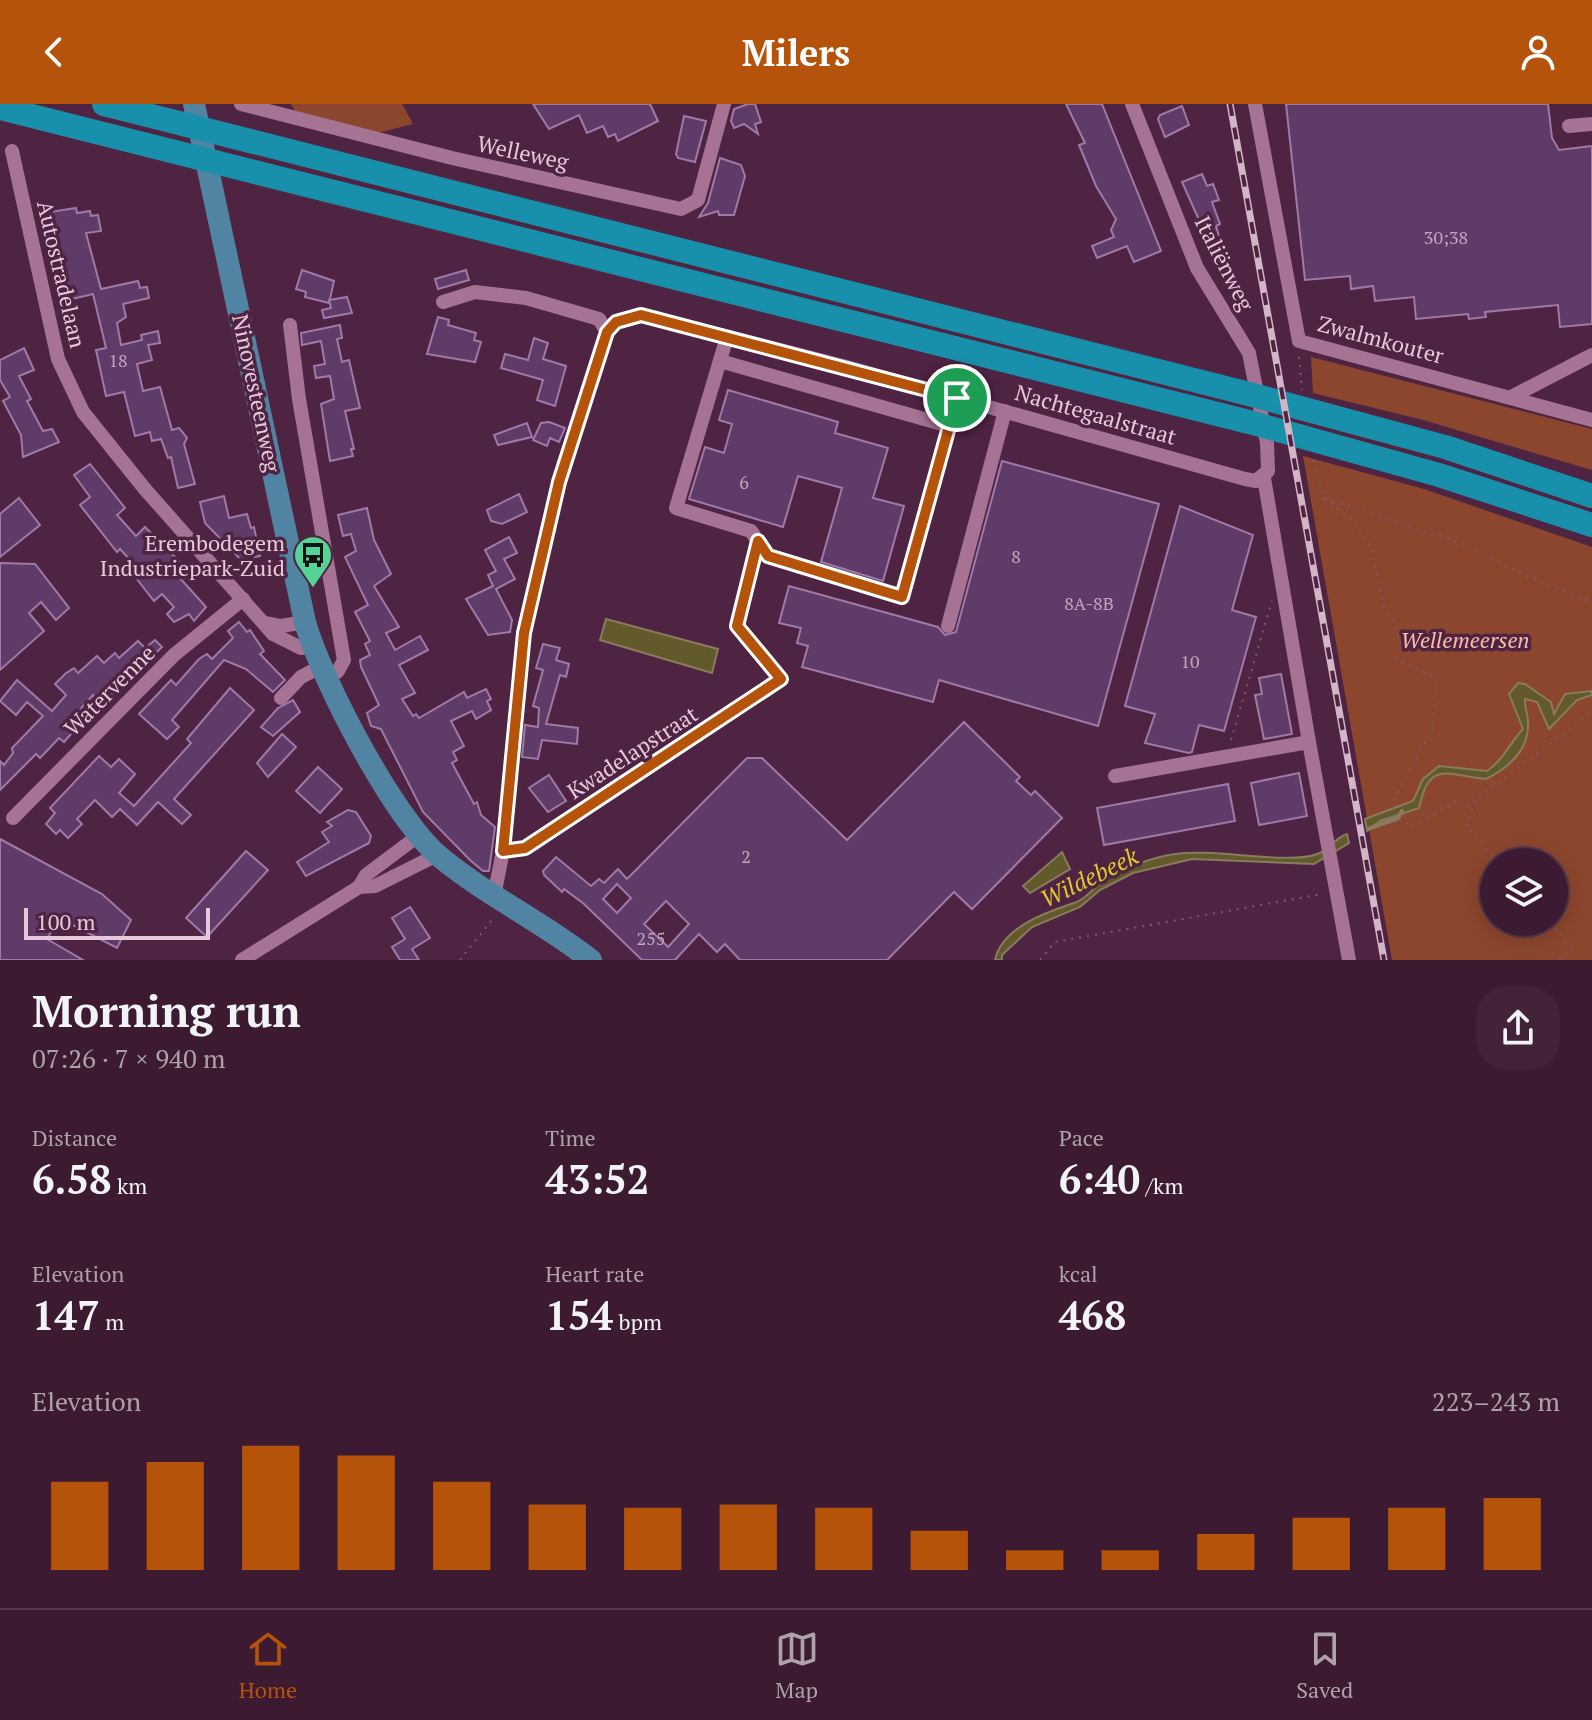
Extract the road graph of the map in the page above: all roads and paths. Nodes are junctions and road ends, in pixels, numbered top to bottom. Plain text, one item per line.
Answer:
1 (104, 104) edge
2 (194, 104) edge
3 (241, 104) edge
4 (724, 104) edge
5 (1132, 104) edge
6 (1255, 104) edge
7 (0, 108) edge
8 (1592, 124) edge
9 (1569, 126) dead end
10 (12, 151) dead end
11 (443, 302) dead end
12 (290, 325) dead end
13 (607, 332) junction
14 (727, 337) junction
15 (1592, 355) edge
16 (720, 361) junction
17 (1513, 396) junction
18 (957, 398) junction
19 (1005, 411) junction
20 (1592, 420) edge
21 (949, 426) junction
22 (1264, 478) junction
23 (1592, 496) edge
24 (1592, 525) edge
25 (758, 541) junction
26 (1285, 598) junction
27 (243, 599) junction
28 (1592, 602) edge
29 (305, 622) junction
30 (266, 623) junction
31 (948, 626) dead end
32 (320, 664) junction
33 (281, 698) dead end
34 (1592, 712) edge
35 (1309, 742) junction
36 (1231, 756) junction
37 (1115, 776) dead end
38 (1473, 809) junction
39 (13, 818) dead end
40 (418, 836) junction
41 (1486, 848) edge
42 (503, 851) junction
43 (437, 855) junction
44 (359, 887) junction
45 (1337, 892) junction
46 (500, 899) junction
47 (1561, 936) edge
48 (242, 960) edge
49 (460, 960) edge
50 (591, 960) edge
51 (1040, 960) edge
52 (1349, 960) edge
53 (1559, 960) edge

1 - 23 highway
2 - 29 main road, Ninovesteenweg
3 - 4 street, Welleweg
5 - 22 street, Italiënweg
6 - 17 street, Zwalmkouter
7 - 24 highway
8 - 9 street
10 - 27 street, Autostradelaan
11 - 13 street
12 - 32 street, Ninovesteenweg
13 - 14 street, Nachtegaalstraat
13 - 42 street
14 - 16 street
14 - 18 street, Nachtegaalstraat
15 - 17 street
16 - 21 street
16 - 25 street
17 - 20 street, Zwalmkouter
18 - 19 street, Nachtegaalstraat
18 - 21 street
19 - 22 street, Nachtegaalstraat
19 - 31 street
21 - 25 street
22 - 26 street
25 - 42 street, Kwadelapstraat
26 - 35 street
26 - 36 path
27 - 30 street, Autostradelaan
27 - 39 street, Watervenne
28 - 38 path
29 - 30 street
29 - 32 main road, Ninovesteenweg
30 - 32 street, Autostradelaan
32 - 33 street
32 - 40 main road, Ninovesteenweg
34 - 38 path
35 - 36 street
35 - 45 street
36 - 37 street
38 - 41 path
40 - 43 main road, Ninovesteenweg
40 - 44 street
42 - 46 street
43 - 44 street
43 - 46 main road, Ninovesteenweg
44 - 48 street
45 - 51 path
45 - 52 street
46 - 49 path
46 - 50 main road, Ninovesteenweg
47 - 53 path

